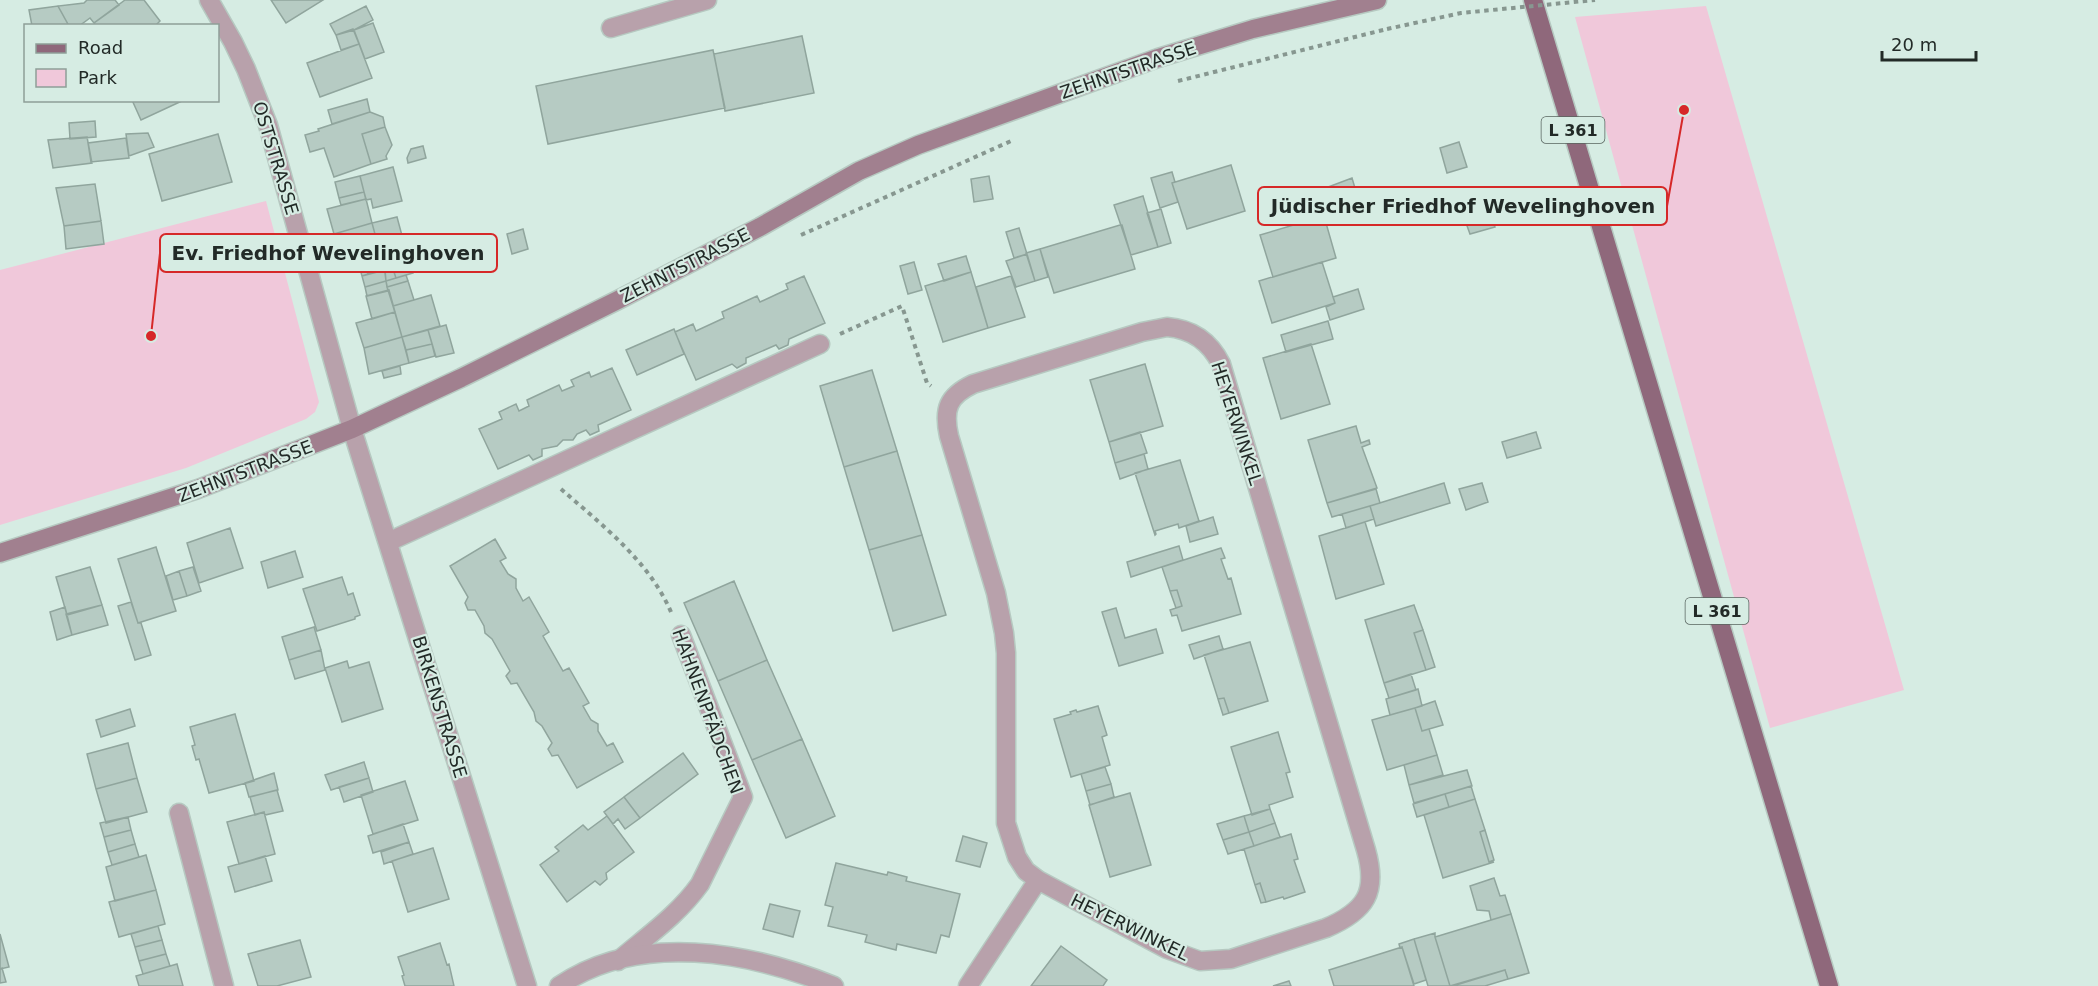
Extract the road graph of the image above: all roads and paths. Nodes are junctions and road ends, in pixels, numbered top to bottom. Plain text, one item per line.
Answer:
1 (209, 0) edge
2 (707, 0) edge
3 (1377, 0) edge
4 (1533, 0) edge
5 (1594, 0) edge
6 (611, 28) dead end
7 (1171, 83) dead end
8 (1019, 137) dead end
9 (799, 236) dead end
10 (820, 344) joint
11 (951, 400) junction
12 (352, 429) junction
13 (540, 471) junction
14 (388, 542) junction
15 (0, 553) edge
16 (681, 635) joint
17 (179, 813) dead end
18 (1038, 880) junction
19 (618, 961) junction
20 (224, 986) edge
21 (527, 986) edge
22 (559, 986) edge
23 (834, 986) edge
24 (968, 986) edge
25 (1829, 986) edge

1 - 12 street, OSTSTRASSE
2 - 6 street
3 - 12 main road, ZEHNTSTRASSE
4 - 25 main road, L 361
5 - 7 path, bridge
8 - 9 path
10 - 11 path
10 - 13 street
11 - 18 street, HEYERWINKEL
11 - 18 street, HEYERWINKEL
12 - 14 street, BIRKENSTRASSE
12 - 15 main road, ZEHNTSTRASSE
13 - 14 street
13 - 16 path, HAHNENPFÄDCHEN
14 - 21 street, BIRKENSTRASSE
16 - 19 street, HAHNENPFÄDCHEN
17 - 20 street
18 - 24 street
19 - 22 street
19 - 23 street

